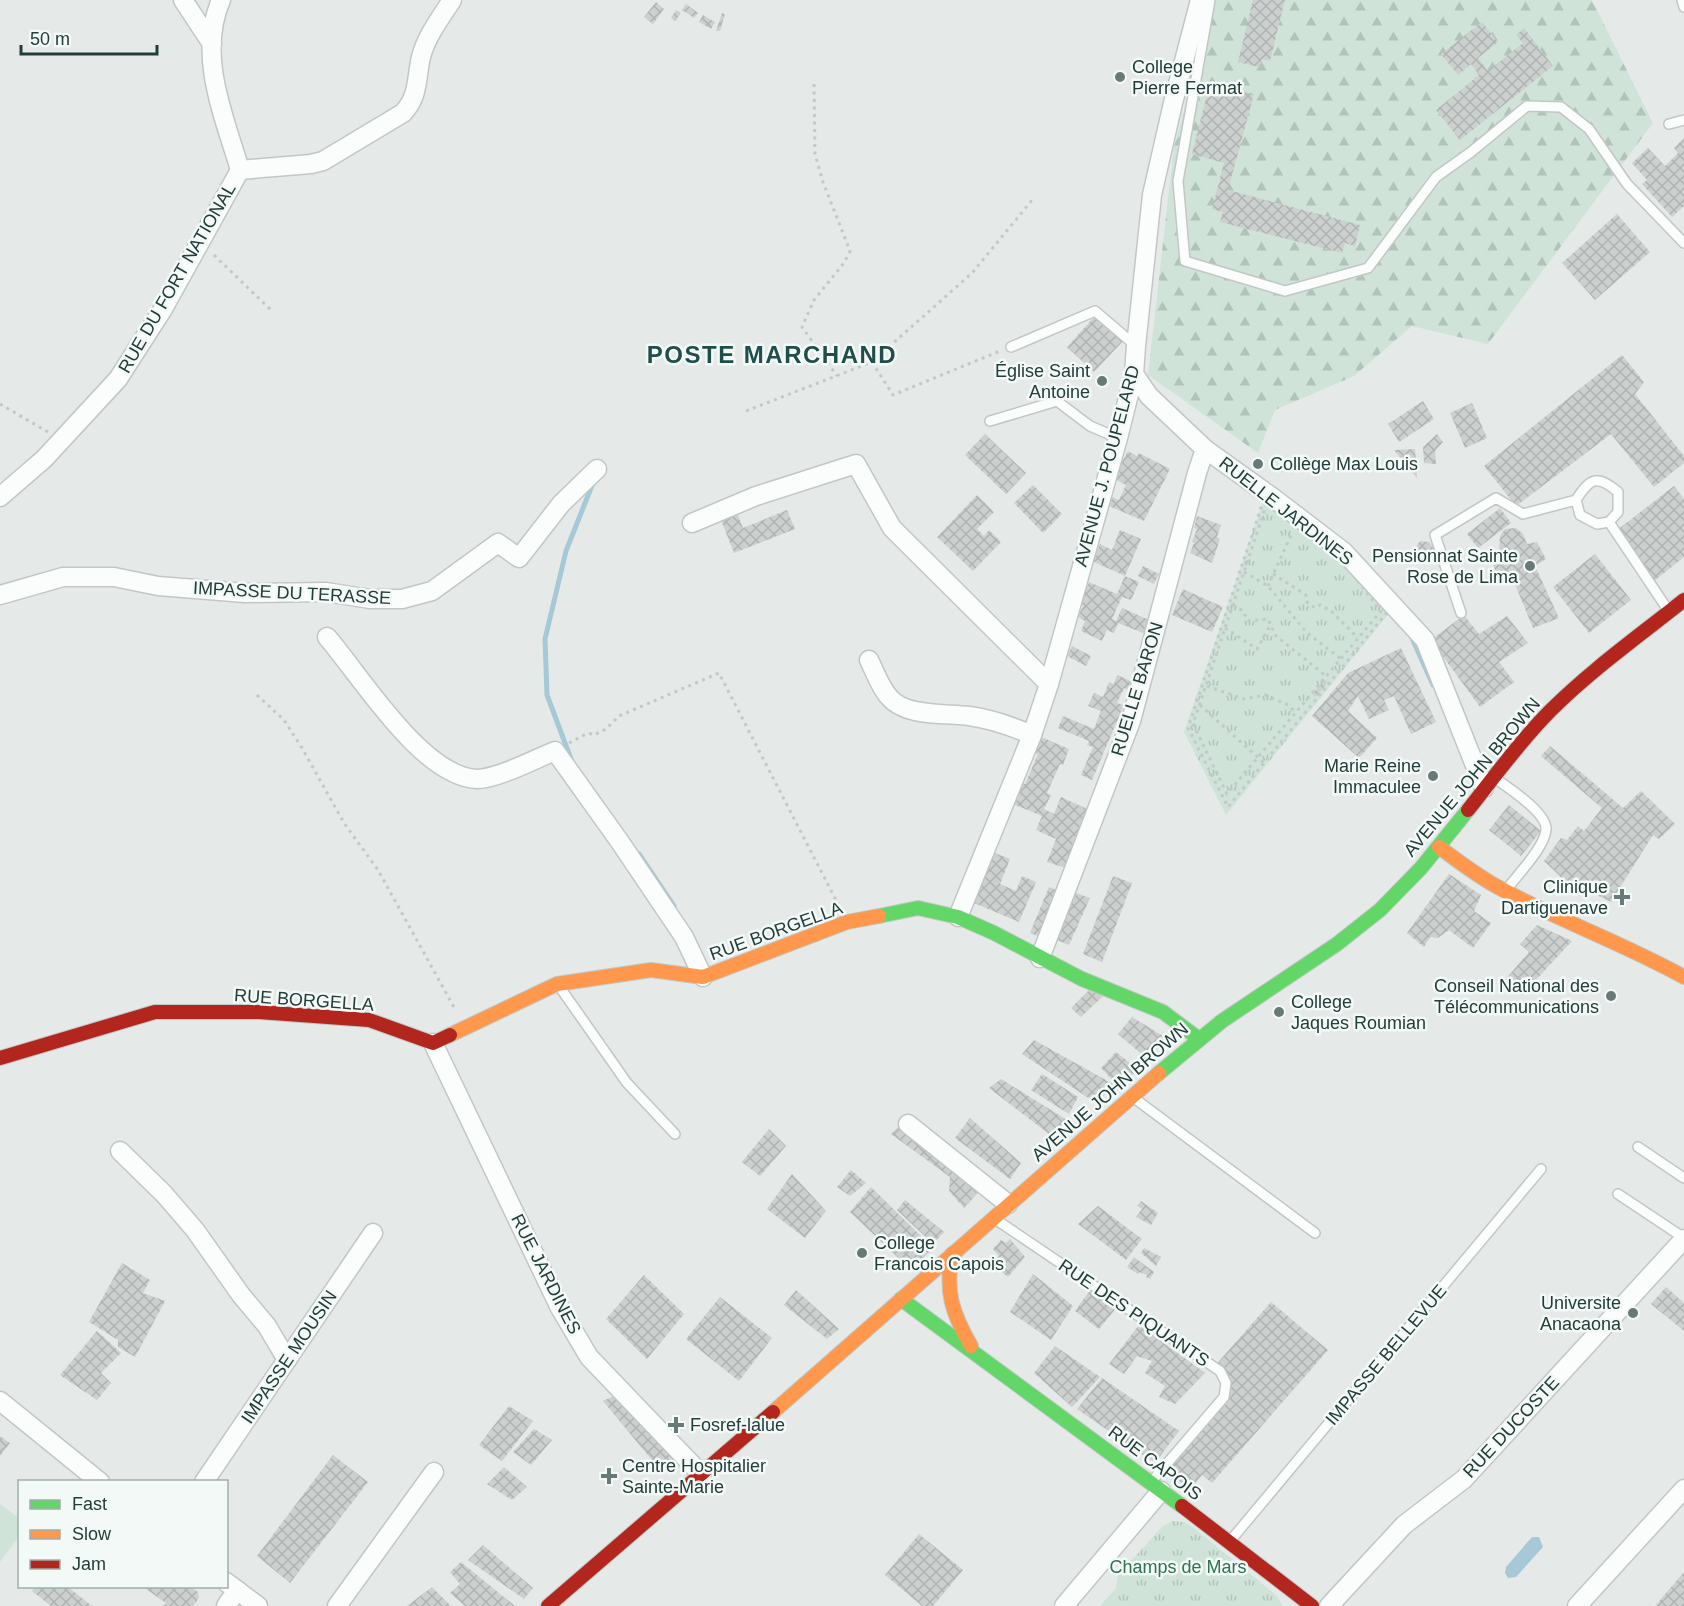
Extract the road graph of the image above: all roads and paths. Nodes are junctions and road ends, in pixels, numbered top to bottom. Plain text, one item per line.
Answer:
1 (183, 0) edge
2 (221, 0) edge
3 (452, 0) edge
4 (1200, 0) edge
5 (1210, 0) edge
6 (1682, 0) edge
7 (1684, 7) edge
8 (212, 44) junction
9 (814, 84) dead end
10 (1684, 120) edge
11 (1669, 124) dead end
12 (240, 170) junction
13 (1033, 200) dead end
14 (201, 242) junction
15 (1684, 243) edge
16 (273, 312) dead end
17 (1011, 346) joint
18 (1136, 346) junction
19 (872, 362) junction
20 (1134, 374) junction
21 (837, 376) junction
22 (0, 404) edge
23 (747, 411) dead end
24 (990, 421) dead end
25 (1118, 438) junction
26 (62, 440) junction
27 (1205, 449) junction
28 (597, 469) dead end
29 (0, 497) edge
30 (1576, 500) junction
31 (1609, 522) junction
32 (692, 524) dead end
33 (1296, 524) junction
34 (1244, 573) junction
35 (1273, 574) junction
36 (1268, 586) junction
37 (0, 595) edge
38 (1684, 600) edge
39 (1233, 605) junction
40 (1669, 612) junction
41 (1461, 613) dead end
42 (1271, 625) junction
43 (1225, 628) junction
44 (327, 637) dead end
45 (1358, 638) junction
46 (1341, 659) junction
47 (869, 660) dead end
48 (1326, 676) junction
49 (1049, 684) junction
50 (1206, 686) junction
51 (257, 695) dead end
52 (1200, 705) junction
53 (1296, 713) junction
54 (1032, 735) junction
55 (570, 742) dead end
56 (1258, 758) junction
57 (1264, 763) junction
58 (1489, 782) junction
59 (1438, 846) junction
60 (1506, 891) junction
61 (957, 918) junction
62 (847, 922) junction
63 (1040, 958) junction
64 (703, 977) junction
65 (1684, 977) edge
66 (557, 984) junction
67 (466, 1027) junction
68 (1199, 1039) junction
69 (433, 1043) junction
70 (0, 1058) edge
71 (1132, 1097) junction
72 (908, 1124) dead end
73 (675, 1134) dead end
74 (1638, 1146) dead end
75 (120, 1151) dead end
76 (1541, 1169) dead end
77 (1684, 1178) edge
78 (1618, 1194) dead end
79 (1008, 1204) junction
80 (992, 1217) junction
81 (374, 1233) dead end
82 (1315, 1233) dead end
83 (1684, 1239) edge
84 (952, 1254) junction
85 (901, 1299) junction
86 (974, 1351) junction
87 (287, 1360) junction
88 (0, 1401) edge
89 (434, 1472) dead end
90 (702, 1475) junction
91 (98, 1480) edge
92 (205, 1480) edge
93 (1156, 1487) junction
94 (1684, 1490) edge
95 (1230, 1541) junction
96 (232, 1586) edge
97 (226, 1606) edge
98 (258, 1606) edge
99 (337, 1606) edge
100 (548, 1606) edge
101 (1064, 1606) edge
102 (1312, 1606) edge
103 (1329, 1606) edge
104 (1577, 1606) edge

1 - 8 street
2 - 8 street
3 - 12 street, RUE DU FORT NATIONAL
4 - 18 street, AVENUE J. POUPELARD
5 - 15 lane
6 - 7 lane
8 - 12 street
9 - 21 path
10 - 11 lane
12 - 14 street, RUE DU FORT NATIONAL
13 - 19 path
14 - 16 path
14 - 26 street, RUE DU FORT NATIONAL
17 - 18 lane
17 - 19 path
18 - 20 street, AVENUE J. POUPELARD
19 - 21 path
20 - 25 street, AVENUE J. POUPELARD
20 - 27 street, RUELLE JARDINES
21 - 23 path
22 - 26 path
24 - 25 lane
25 - 49 street, AVENUE J. POUPELARD
26 - 29 street, RUE DU FORT NATIONAL
27 - 58 street, RUELLE JARDINES
27 - 63 street, RUELLE BARON
28 - 37 street, IMPASSE DU TERASSE
30 - 31 lane
30 - 31 lane
30 - 41 lane
31 - 40 lane
32 - 49 street
33 - 34 path
33 - 35 path
33 - 45 path
34 - 36 path
34 - 39 path
35 - 36 path
35 - 45 path
36 - 46 path
38 - 40 street, AVENUE JOHN BROWN
39 - 42 path
39 - 43 path
40 - 58 street, AVENUE JOHN BROWN
42 - 43 path
42 - 48 path
43 - 50 path
44 - 64 street
45 - 46 path
46 - 48 path
47 - 54 street
48 - 53 path
49 - 54 street, AVENUE J. POUPELARD
50 - 52 path
50 - 53 path
51 - 67 path
52 - 56 path
52 - 56 path
53 - 56 path
54 - 61 street, AVENUE J. POUPELARD
55 - 62 path
56 - 57 path
57 - 57 path
58 - 59 street, AVENUE JOHN BROWN
58 - 60 lane
59 - 60 street
59 - 68 street, AVENUE JOHN BROWN
60 - 65 street
61 - 62 street, RUE BORGELLA
61 - 63 street, RUE BORGELLA
62 - 64 street, RUE BORGELLA
63 - 68 street, RUE BORGELLA
64 - 66 street, RUE BORGELLA
66 - 67 street, RUE BORGELLA
66 - 73 lane
67 - 69 street, RUE BORGELLA
68 - 71 street, AVENUE JOHN BROWN
69 - 70 street, RUE BORGELLA
69 - 90 street, RUE JARDINES
71 - 79 street, AVENUE JOHN BROWN
71 - 82 lane
72 - 79 street
74 - 77 lane
75 - 87 street
76 - 95 lane, IMPASSE BELLEVUE
78 - 83 lane
79 - 80 street, AVENUE JOHN BROWN
80 - 84 street, AVENUE JOHN BROWN
80 - 93 lane, RUE DES PIQUANTS
81 - 87 street, IMPASSE MOUSIN
83 - 103 street, RUE DUCOSTE
84 - 85 street, AVENUE JOHN BROWN
84 - 86 street, RUE CAPOIS
85 - 86 street, RUE CAPOIS
85 - 90 street, AVENUE JOHN BROWN
86 - 93 street, RUE CAPOIS
87 - 92 street, IMPASSE MOUSIN
88 - 91 street
89 - 99 street
90 - 100 street, AVENUE JOHN BROWN
93 - 95 street, RUE CAPOIS
93 - 101 street
94 - 104 street
95 - 102 street, RUE CAPOIS
96 - 97 street
96 - 98 street

